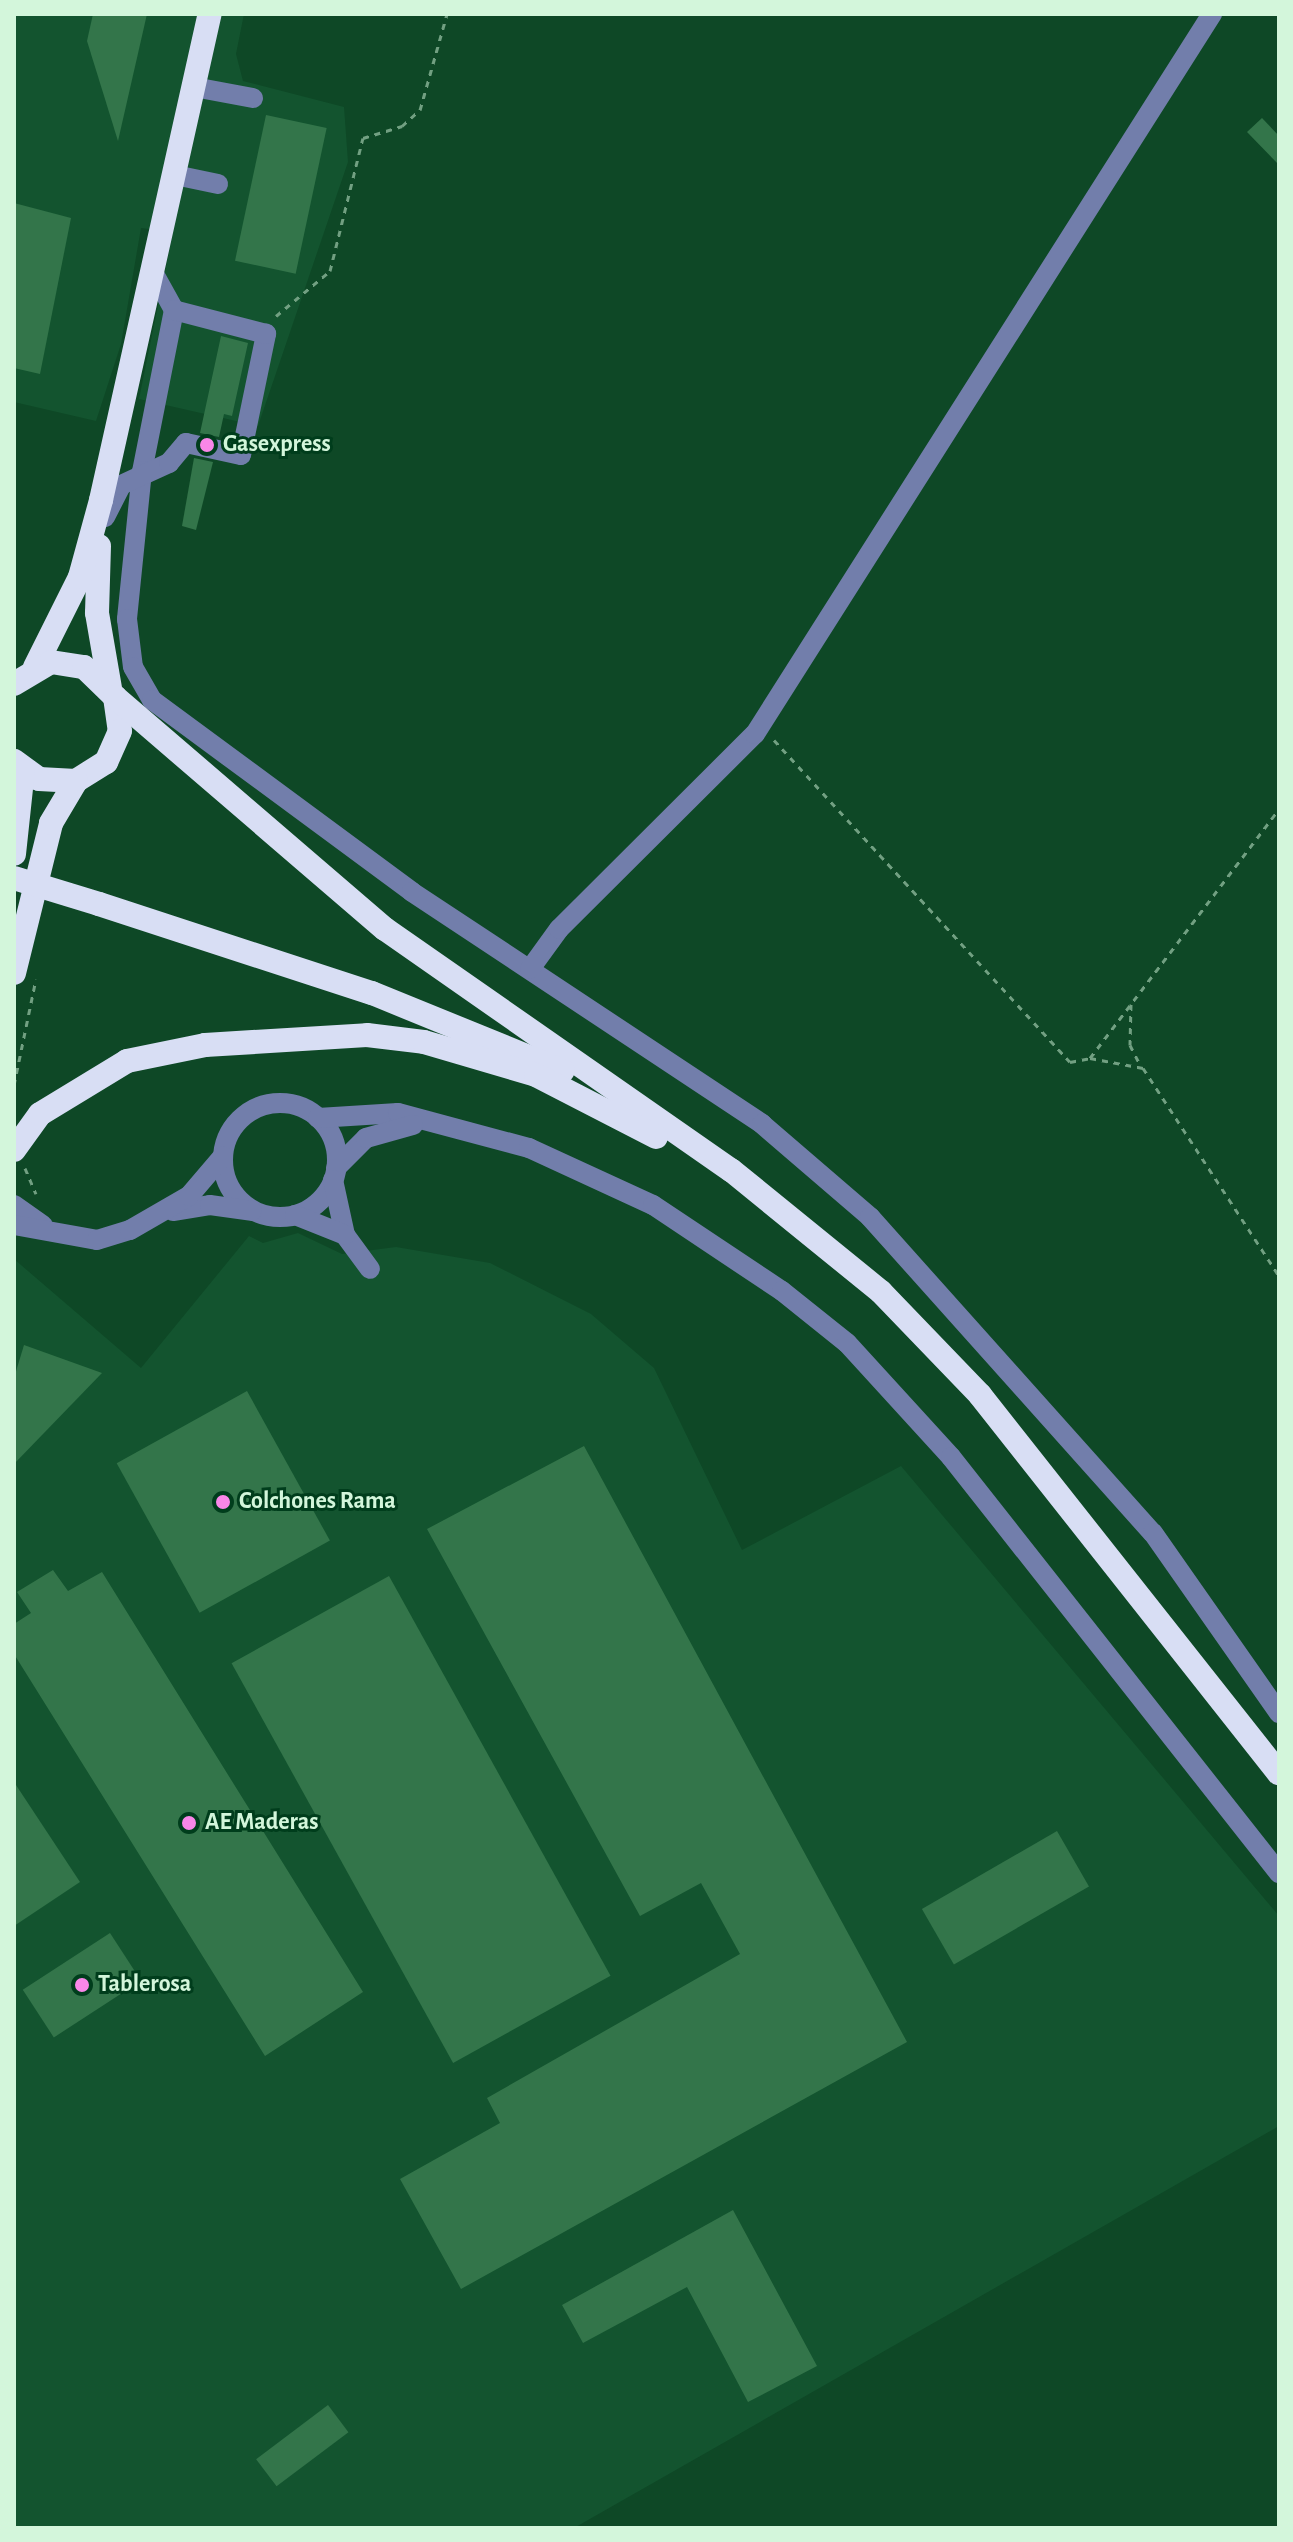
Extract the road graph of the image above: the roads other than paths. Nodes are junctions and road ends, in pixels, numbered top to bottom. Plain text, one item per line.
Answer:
1 (210, 14) edge
2 (1212, 14) edge
3 (194, 87) junction
4 (253, 98) dead end
5 (175, 175) junction
6 (218, 184) dead end
7 (153, 272) junction
8 (174, 310) junction
9 (142, 471) junction
10 (102, 512) junction
11 (35, 667) junction
12 (14, 684) edge
13 (112, 692) junction
14 (18, 766) edge
15 (76, 781) junction
16 (14, 854) edge
17 (14, 878) edge
18 (530, 969) junction
19 (14, 973) edge
20 (634, 1105) junction
21 (318, 1118) junction
22 (447, 1122) junction
23 (14, 1150) edge
24 (223, 1156) junction
25 (731, 1170) junction
26 (335, 1174) junction
27 (14, 1205) edge
28 (253, 1211) junction
29 (165, 1212) junction
30 (295, 1215) junction
31 (14, 1225) edge
32 (54, 1231) junction
33 (345, 1235) junction
34 (370, 1269) dead end
35 (1279, 1713) edge
36 (1279, 1773) edge
37 (1279, 1873) edge

1 - 3 highway
2 - 18 street
3 - 4 street
3 - 5 highway
5 - 6 street
5 - 7 highway
7 - 8 street
7 - 10 highway
8 - 9 street
8 - 9 street
9 - 10 street
9 - 18 street
10 - 11 highway
10 - 13 highway
11 - 12 highway
11 - 13 highway
13 - 15 highway
13 - 20 highway
14 - 15 highway
14 - 16 highway
15 - 19 highway
17 - 20 highway, bridge
18 - 35 street
20 - 25 highway
21 - 22 street
21 - 24 street
21 - 26 street
22 - 26 street
22 - 37 street
23 - 25 highway
24 - 28 street
24 - 29 street
25 - 36 highway
26 - 30 street
26 - 33 street
27 - 32 street
28 - 29 street
28 - 30 street
29 - 32 street
30 - 33 street
31 - 32 street
33 - 34 street

